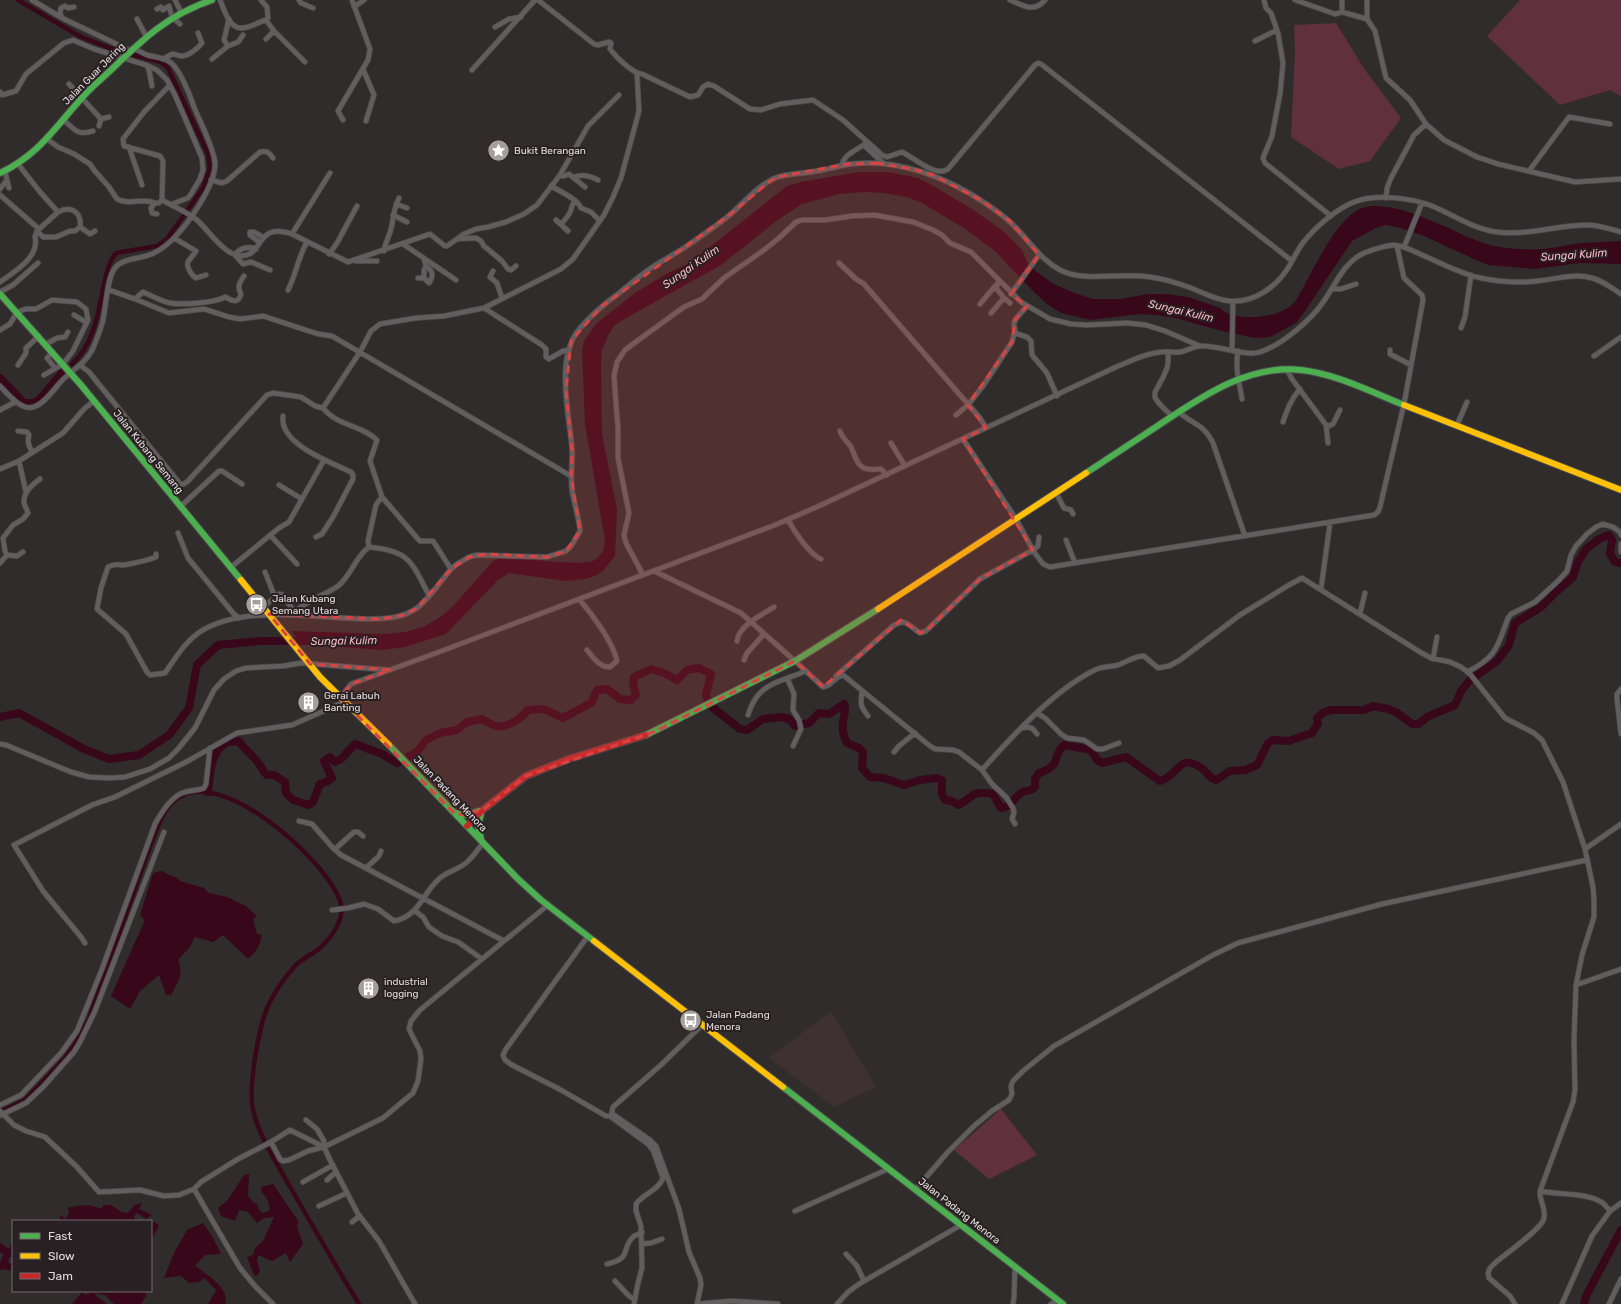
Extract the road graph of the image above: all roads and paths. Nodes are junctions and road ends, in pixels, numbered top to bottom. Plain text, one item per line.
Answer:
1 (32, 0) edge
2 (175, 0) edge
3 (212, 0) edge
4 (220, 0) edge
5 (261, 0) edge
6 (299, 0) edge
7 (352, 0) edge
8 (364, 0) edge
9 (536, 0) edge
10 (1010, 0) edge
11 (1045, 0) edge
12 (1264, 0) edge
13 (1295, 0) edge
14 (1342, 0) edge
15 (1367, 0) edge
16 (37, 2) edge
17 (74, 7) dead end
18 (354, 7) junction
19 (313, 8) dead end
20 (157, 9) dead end
21 (181, 12) junction
22 (1342, 12) junction
23 (172, 17) junction
24 (521, 17) junction
25 (62, 18) junction
26 (137, 19) dead end
27 (229, 19) junction
28 (509, 19) junction
29 (1367, 19) junction
30 (266, 20) junction
31 (180, 24) dead end
32 (495, 27) dead end
33 (508, 29) junction
34 (1277, 30) junction
35 (274, 31) junction
36 (198, 33) dead end
37 (243, 35) dead end
38 (146, 36) junction
39 (266, 39) dead end
40 (1255, 41) dead end
41 (228, 46) junction
42 (132, 50) junction
43 (124, 58) junction
44 (163, 59) junction
45 (212, 59) dead end
46 (304, 62) dead end
47 (146, 65) junction
48 (363, 69) junction
49 (472, 70) dead end
50 (637, 74) junction
51 (69, 84) dead end
52 (170, 85) junction
53 (152, 86) dead end
54 (0, 92) edge
55 (620, 95) dead end
56 (82, 99) junction
57 (109, 116) dead end
58 (102, 119) junction
59 (63, 120) junction
60 (344, 120) dead end
61 (366, 121) dead end
62 (1426, 124) junction
63 (1610, 124) dead end
64 (99, 126) dead end
65 (93, 131) dead end
66 (47, 139) junction
67 (866, 144) junction
68 (129, 146) junction
69 (273, 158) dead end
70 (18, 164) junction
71 (884, 164) junction
72 (842, 165) junction
73 (1529, 171) junction
74 (3, 172) edge
75 (330, 173) dead end
76 (560, 175) junction
77 (574, 177) junction
78 (1621, 178) edge
79 (7, 180) junction
80 (211, 180) junction
81 (598, 180) dead end
82 (142, 185) dead end
83 (551, 186) junction
84 (585, 187) dead end
85 (9, 188) dead end
86 (0, 189) edge
87 (0, 195) edge
88 (399, 198) dead end
89 (1386, 198) junction
90 (162, 200) junction
91 (575, 201) junction
92 (155, 203) junction
93 (1422, 203) junction
94 (172, 204) junction
95 (396, 204) junction
96 (357, 206) dead end
97 (407, 208) dead end
98 (58, 212) junction
99 (157, 214) dead end
100 (393, 215) junction
101 (191, 216) junction
102 (1332, 216) junction
103 (556, 220) dead end
104 (600, 221) junction
105 (407, 222) dead end
106 (562, 224) junction
107 (80, 227) junction
108 (38, 230) junction
109 (95, 231) dead end
110 (568, 231) dead end
111 (1621, 232) edge
112 (292, 234) junction
113 (263, 237) junction
114 (174, 238) junction
115 (457, 239) junction
116 (259, 242) junction
117 (308, 242) junction
118 (403, 244) junction
119 (1397, 246) junction
120 (1404, 247) junction
121 (256, 249) junction
122 (384, 250) junction
123 (328, 254) junction
124 (235, 255) junction
125 (1038, 257) junction
126 (424, 259) junction
127 (354, 261) junction
128 (377, 261) dead end
129 (1292, 261) junction
130 (38, 263) dead end
131 (839, 263) dead end
132 (426, 266) junction
133 (516, 266) dead end
134 (270, 270) dead end
135 (493, 271) dead end
136 (206, 275) dead end
137 (1470, 275) junction
138 (244, 276) dead end
139 (418, 278) dead end
140 (424, 278) junction
141 (456, 280) dead end
142 (0, 282) edge
143 (998, 283) junction
144 (1356, 284) dead end
145 (1332, 289) junction
146 (108, 290) junction
147 (288, 290) dead end
148 (1011, 294) junction
149 (1621, 294) edge
150 (1, 296) edge
151 (502, 298) junction
152 (1004, 298) junction
153 (135, 299) junction
154 (1010, 303) dead end
155 (1233, 303) junction
156 (980, 304) dead end
157 (1027, 306) junction
158 (484, 308) junction
159 (17, 312) junction
160 (991, 312) dead end
161 (74, 315) dead end
162 (88, 320) junction
163 (1461, 328) dead end
164 (0, 330) edge
165 (68, 332) dead end
166 (1015, 333) junction
167 (39, 336) junction
168 (1621, 337) edge
169 (46, 344) junction
170 (1200, 346) junction
171 (1232, 349) junction
172 (569, 350) junction
173 (1390, 350) dead end
174 (1238, 351) junction
175 (53, 352) junction
176 (360, 352) junction
177 (1168, 352) junction
178 (1594, 356) dead end
179 (63, 364) junction
180 (18, 365) dead end
181 (80, 365) junction
182 (1411, 365) junction
183 (55, 368) junction
184 (1287, 370) junction
185 (70, 373) junction
186 (44, 375) dead end
187 (1237, 380) junction
188 (0, 386) edge
189 (1300, 389) junction
190 (1057, 396) junction
191 (1242, 399) dead end
192 (94, 401) junction
193 (15, 402) junction
194 (1467, 402) dead end
195 (1404, 404) junction
196 (968, 405) junction
197 (323, 408) junction
198 (0, 410) edge
199 (1340, 410) dead end
200 (1179, 412) junction
201 (956, 415) dead end
202 (283, 416) dead end
203 (1172, 416) junction
204 (1283, 422) dead end
205 (1326, 425) junction
206 (1457, 425) junction
207 (986, 428) junction
208 (18, 431) dead end
209 (840, 431) dead end
210 (963, 439) junction
211 (891, 443) dead end
212 (1328, 443) dead end
213 (32, 452) junction
214 (20, 460) junction
215 (324, 460) junction
216 (905, 466) junction
217 (0, 469) edge
218 (887, 475) junction
219 (571, 476) junction
220 (40, 479) dead end
221 (242, 484) dead end
222 (279, 485) dead end
223 (1621, 490) edge
224 (26, 492) junction
225 (1056, 492) junction
226 (382, 497) junction
227 (302, 499) junction
228 (180, 507) junction
229 (1073, 514) dead end
230 (1016, 519) junction
231 (788, 520) junction
232 (1330, 523) junction
233 (178, 533) dead end
234 (270, 535) junction
235 (1621, 535) edge
236 (1245, 536) junction
237 (316, 537) dead end
238 (1040, 537) dead end
239 (1066, 540) dead end
240 (1621, 544) edge
241 (369, 547) junction
242 (1033, 550) junction
243 (23, 552) dead end
244 (1621, 552) edge
245 (156, 554) dead end
246 (7, 555) junction
247 (821, 559) dead end
248 (0, 562) edge
249 (297, 564) dead end
250 (1075, 564) junction
251 (230, 568) junction
252 (451, 570) junction
253 (654, 571) junction
254 (265, 572) dead end
255 (643, 575) junction
256 (1321, 589) junction
257 (1365, 593) dead end
258 (429, 596) junction
259 (275, 597) junction
260 (580, 599) junction
261 (263, 607) junction
262 (774, 607) dead end
263 (1360, 613) junction
264 (269, 614) junction
265 (294, 614) junction
266 (239, 618) junction
267 (751, 621) junction
268 (764, 634) junction
269 (1437, 637) dead end
270 (737, 641) dead end
271 (587, 650) dead end
272 (305, 658) joint
273 (1433, 659) junction
274 (744, 660) dead end
275 (795, 661) junction
276 (310, 664) junction
277 (389, 670) junction
278 (805, 671) junction
279 (1469, 673) junction
280 (787, 678) junction
281 (823, 687) junction
282 (1621, 689) edge
283 (862, 691) junction
284 (342, 700) junction
285 (1037, 713) junction
286 (748, 715) dead end
287 (868, 716) dead end
288 (1022, 728) junction
289 (915, 733) junction
290 (1037, 734) dead end
291 (1621, 734) edge
292 (1119, 743) dead end
293 (0, 744) edge
294 (792, 746) dead end
295 (210, 748) junction
296 (894, 752) dead end
297 (982, 770) junction
298 (484, 809) junction
299 (454, 813) junction
300 (299, 821) dead end
301 (1014, 824) dead end
302 (1621, 824) edge
303 (467, 826) junction
304 (164, 832) dead end
305 (363, 836) dead end
306 (483, 843) junction
307 (335, 849) junction
308 (1585, 849) junction
309 (381, 851) dead end
310 (1587, 860) junction
311 (366, 868) junction
312 (424, 898) junction
313 (548, 905) junction
314 (332, 910) dead end
315 (415, 911) junction
316 (588, 936) junction
317 (504, 941) junction
318 (85, 943) dead end
319 (482, 959) junction
320 (1621, 969) edge
321 (1576, 984) junction
322 (702, 1025) junction
323 (0, 1105) edge
324 (1, 1113) edge
325 (611, 1116) junction
326 (306, 1120) dead end
327 (271, 1142) junction
328 (324, 1147) junction
329 (333, 1165) junction
330 (888, 1170) junction
331 (336, 1172) junction
332 (326, 1180) dead end
333 (303, 1182) dead end
334 (194, 1189) junction
335 (915, 1190) junction
336 (1540, 1191) junction
337 (347, 1193) junction
338 (1621, 1203) edge
339 (319, 1206) dead end
340 (795, 1211) dead end
341 (1610, 1211) junction
342 (360, 1216) junction
343 (352, 1222) dead end
344 (962, 1225) junction
345 (642, 1232) junction
346 (662, 1240) dead end
347 (642, 1244) junction
348 (846, 1254) dead end
349 (607, 1264) dead end
350 (1015, 1268) junction
351 (615, 1280) dead end
352 (1621, 1280) edge
353 (864, 1281) junction
354 (1057, 1300) junction
355 (635, 1302) edge
356 (273, 1304) edge
357 (414, 1304) edge
358 (697, 1304) edge
359 (778, 1304) edge
360 (837, 1304) edge
361 (1013, 1304) edge
362 (1051, 1304) edge
363 (1062, 1304) edge
364 (1515, 1304) edge
365 (1562, 1304) edge
366 (1609, 1304) edge

1 - 16 street
2 - 21 street
3 - 21 street, Jalan Guar Jering
4 - 27 street
5 - 30 street
6 - 19 street
7 - 18 street
8 - 18 street
9 - 24 street
9 - 50 street
10 - 11 street
12 - 34 street
13 - 22 street
14 - 22 street
15 - 29 street
16 - 25 street
17 - 25 street
18 - 48 street
20 - 23 street
21 - 23 street, Jalan Guar Jering
22 - 29 street
23 - 31 street
23 - 38 street, Jalan Guar Jering
24 - 28 street
24 - 33 street
25 - 42 street
26 - 38 street
27 - 30 street
27 - 41 street
28 - 32 street
28 - 33 street
29 - 62 street
30 - 35 street
33 - 49 street
34 - 40 street
34 - 102 street
35 - 39 street
35 - 46 street
36 - 44 street
37 - 41 street
38 - 42 street, Jalan Guar Jering
41 - 45 street
42 - 43 street, Jalan Guar Jering
42 - 44 street
43 - 47 street
43 - 54 street
43 - 56 street, Jalan Guar Jering
44 - 80 street
47 - 52 street
47 - 53 street
48 - 60 street
48 - 61 street
50 - 67 street
50 - 104 street
51 - 56 street
52 - 68 street
52 - 94 street
55 - 76 street
56 - 58 street
56 - 59 street, Jalan Guar Jering
57 - 58 street
58 - 64 street
59 - 65 street
59 - 66 street, Jalan Guar Jering
62 - 73 street
62 - 89 street
63 - 73 street
66 - 70 street, Jalan Guar Jering
66 - 92 street
67 - 71 street
67 - 72 street
67 - 129 street
68 - 82 street
68 - 90 street
69 - 80 street
70 - 74 street, Jalan Guar Jering
70 - 98 street
71 - 72 street
71 - 125 street
72 - 172 street
73 - 78 street
74 - 79 street
75 - 112 street
76 - 77 street
76 - 83 street
77 - 81 street
77 - 84 street
79 - 85 street
79 - 86 street
80 - 101 street
83 - 91 street
83 - 115 street
87 - 108 street
88 - 95 street
89 - 93 street
89 - 102 street
90 - 92 street
90 - 94 street
91 - 104 street
91 - 106 street
92 - 99 street
93 - 111 street
93 - 120 street
94 - 101 street
95 - 97 street
95 - 100 street
96 - 123 street
98 - 107 street
98 - 108 street
100 - 105 street
100 - 122 street
101 - 114 street
101 - 124 street
102 - 129 street
103 - 106 street
104 - 151 street
106 - 110 street
107 - 108 street
107 - 109 street
108 - 142 street
112 - 113 street
112 - 117 street
113 - 116 street
113 - 116 street
114 - 136 street
114 - 146 street
115 - 118 street
115 - 133 street
116 - 121 street
117 - 123 street
117 - 147 street
118 - 122 street
118 - 126 street
119 - 120 street
119 - 145 street
119 - 182 street
120 - 137 street
121 - 124 street
121 - 124 street
122 - 127 street
123 - 127 street
124 - 134 street
125 - 148 street
125 - 155 street
126 - 132 street
126 - 141 street
127 - 128 street
129 - 155 street
130 - 150 street
131 - 196 street
132 - 140 street
132 - 140 street
135 - 151 street
137 - 149 street
137 - 163 street
138 - 153 street
139 - 140 street
143 - 148 street
143 - 152 street
143 - 156 street
143 - 255 street
144 - 145 street
145 - 174 street
146 - 153 street
146 - 181 street
148 - 157 street
150 - 159 street, Jalan Kubang Semang
151 - 158 street
152 - 154 street
152 - 160 street
153 - 176 street
155 - 171 street
157 - 166 street
157 - 170 street
158 - 172 street
158 - 176 street
159 - 162 street
159 - 164 street
159 - 167 street, Jalan Kubang Semang
161 - 162 street
162 - 179 street
165 - 169 street
166 - 190 street
166 - 196 street
167 - 169 street, Jalan Kubang Semang
167 - 180 street
168 - 178 street
169 - 175 street, Jalan Kubang Semang
170 - 171 street
170 - 177 street
171 - 174 street
172 - 219 street
173 - 182 street
174 - 187 street
175 - 179 street, Jalan Kubang Semang
175 - 183 street
176 - 197 street
176 - 219 street
177 - 190 street
177 - 203 street
179 - 183 street
179 - 185 street, Jalan Kubang Semang
181 - 185 street
181 - 197 street
182 - 195 street
183 - 186 street
184 - 187 street
184 - 189 street
184 - 195 street
185 - 192 street, Jalan Kubang Semang
185 - 193 street
187 - 191 street
187 - 200 street
188 - 193 street
189 - 204 street
189 - 205 street
190 - 207 street
192 - 213 street
192 - 228 street, Jalan Kubang Semang
193 - 198 street
194 - 206 street
195 - 206 street
195 - 232 street
196 - 201 street
196 - 207 street
197 - 226 street
199 - 205 street
200 - 203 street
200 - 236 street
202 - 215 street
203 - 225 street
205 - 212 street
206 - 223 street
207 - 210 street
208 - 213 street
209 - 218 street
210 - 216 street
210 - 230 street
211 - 216 street
213 - 214 street
214 - 217 street
214 - 224 street
215 - 227 street
215 - 237 street
216 - 218 street
218 - 231 street
219 - 252 street
220 - 224 street
221 - 228 street
222 - 227 street
224 - 246 street
225 - 229 street
225 - 230 street
226 - 241 street
226 - 252 street
227 - 234 street
228 - 251 street, Jalan Kubang Semang
230 - 242 street
230 - 275 street
231 - 247 street
231 - 253 street
232 - 236 street
232 - 256 street
233 - 266 street
234 - 249 street
234 - 251 street
235 - 279 street
236 - 250 street
238 - 242 street
239 - 250 street
240 - 244 street
241 - 258 street
241 - 265 street
242 - 250 street
242 - 281 street
243 - 246 street
245 - 266 street
246 - 248 street
251 - 261 street, Jalan Kubang Semang
252 - 258 street
253 - 255 street
253 - 267 street
254 - 259 street
255 - 260 street
256 - 263 street
256 - 285 street
257 - 263 street
258 - 265 street
259 - 261 street
259 - 265 street
260 - 271 street
260 - 277 street
261 - 264 street, Jalan Kubang Semang
262 - 267 street
263 - 273 street
264 - 265 street
264 - 266 street
264 - 272 street, Jalan Kubang Semang
267 - 268 street
267 - 270 street
268 - 274 street
268 - 275 street
269 - 273 street
272 - 276 street, Jalan Padang Menora
273 - 279 street
275 - 278 street
275 - 298 street
276 - 277 street
276 - 284 street, Jalan Padang Menora
276 - 293 street
277 - 284 street
278 - 280 street
278 - 281 street
279 - 308 street
280 - 286 street
280 - 294 street
281 - 283 street
282 - 291 street
283 - 287 street
283 - 289 street
284 - 295 street
284 - 299 street, Jalan Padang Menora
285 - 288 street
285 - 292 street
288 - 290 street
288 - 297 street
289 - 296 street
289 - 297 street
295 - 318 street
295 - 323 street
297 - 301 street
298 - 299 street
298 - 303 street
298 - 306 street
299 - 303 street, Jalan Padang Menora
300 - 307 street
302 - 308 street
303 - 306 street, Jalan Padang Menora
304 - 324 street
305 - 307 street
306 - 312 street
306 - 313 street, Jalan Padang Menora
307 - 311 street
308 - 310 street
309 - 311 street
310 - 321 street
310 - 335 street
311 - 312 street
312 - 315 street
312 - 317 street
313 - 316 street, Jalan Padang Menora
313 - 317 street
314 - 315 street
315 - 319 street
316 - 322 street, Jalan Padang Menora
316 - 325 street
317 - 319 street
319 - 328 street
320 - 321 street
321 - 336 street
322 - 325 street
322 - 330 street, Jalan Padang Menora
324 - 334 street
325 - 345 street
325 - 358 street
326 - 328 street
327 - 328 street
327 - 328 street
327 - 334 street
328 - 329 street
329 - 331 street
329 - 333 street
330 - 335 street, Jalan Padang Menora
330 - 340 street
331 - 332 street
331 - 337 street
334 - 356 street
335 - 344 street, Jalan Padang Menora
336 - 341 street
336 - 364 street
337 - 339 street
337 - 342 street
338 - 341 street
341 - 365 street
342 - 343 street
342 - 357 street
344 - 350 street, Jalan Padang Menora
344 - 353 street
345 - 347 street
345 - 349 street
346 - 347 street
347 - 355 street
348 - 353 street
350 - 354 street, Jalan Padang Menora
350 - 361 street
351 - 355 street
352 - 366 street
353 - 360 street
354 - 362 street
354 - 363 street, Jalan Padang Menora
358 - 359 street

